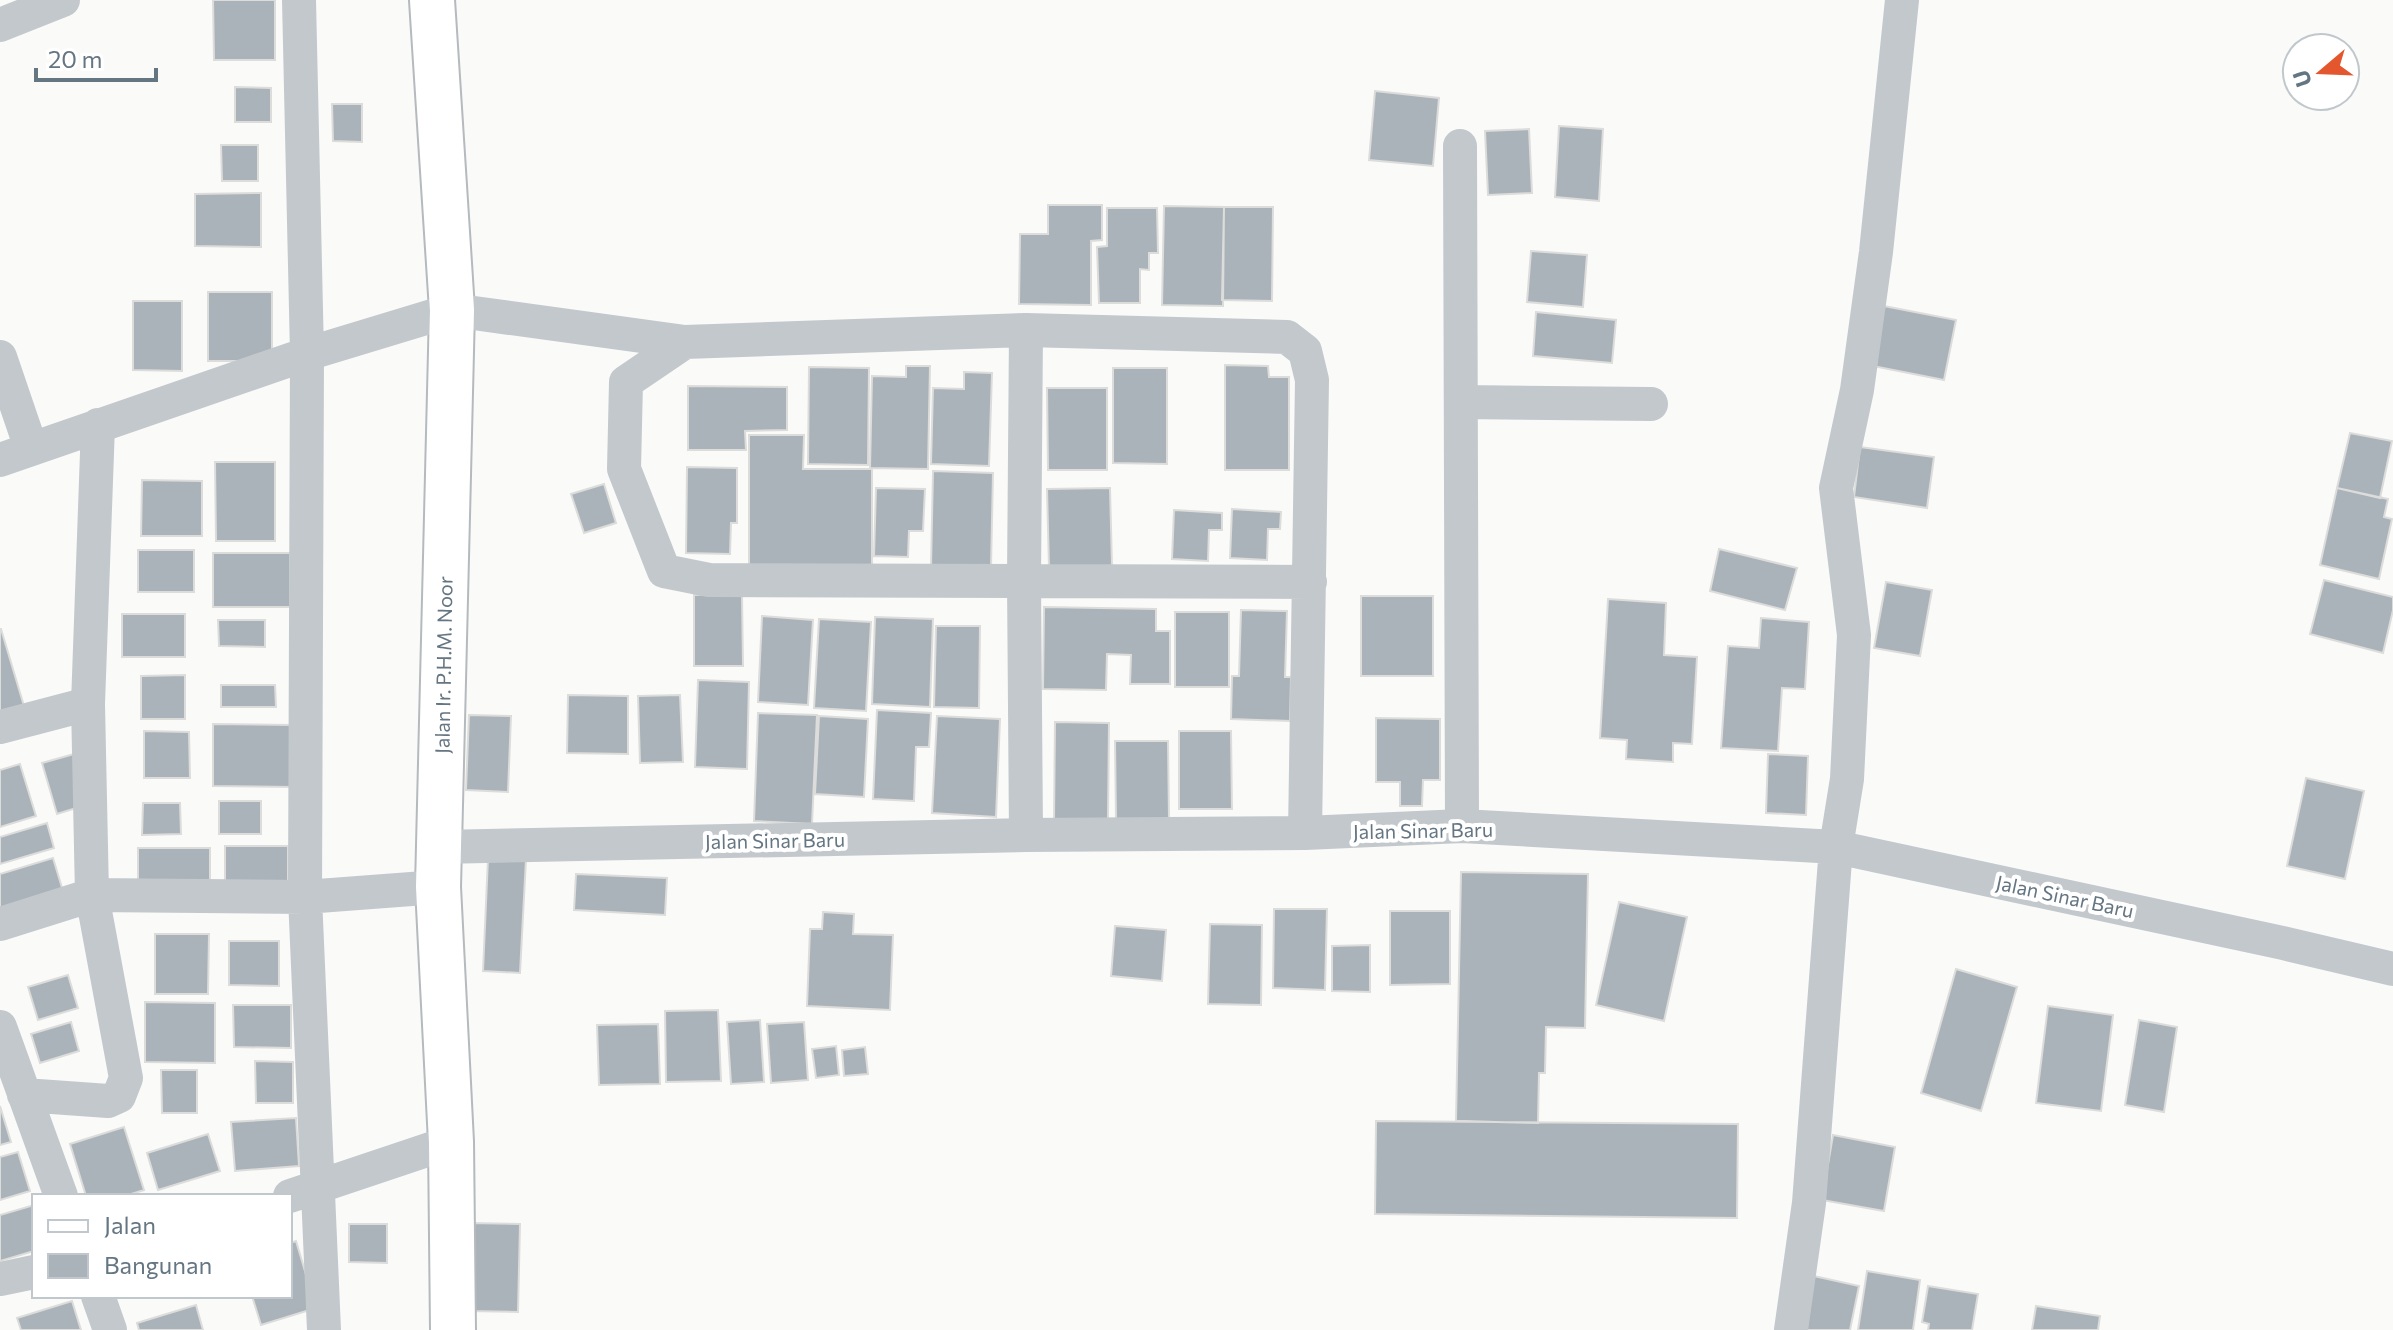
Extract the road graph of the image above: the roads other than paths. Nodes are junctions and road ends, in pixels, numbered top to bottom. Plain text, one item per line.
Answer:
1 (63, 0) edge
2 (299, 0) edge
3 (432, 0) edge
4 (1902, 0) edge
5 (0, 25) edge
6 (1460, 146) dead end
7 (452, 310) junction
8 (1026, 330) junction
9 (685, 342) junction
10 (307, 354) junction
11 (0, 357) edge
12 (1462, 402) junction
13 (1651, 404) dead end
14 (98, 425) junction
15 (15, 454) edge
16 (1024, 580) junction
17 (1310, 582) junction
18 (88, 704) junction
19 (0, 727) edge
20 (1462, 826) junction
21 (1305, 833) junction
22 (1026, 835) junction
23 (1836, 847) junction
24 (439, 867) junction
25 (92, 895) junction
26 (305, 897) junction
27 (0, 924) edge
28 (2393, 969) edge
29 (0, 1027) edge
30 (24, 1095) junction
31 (451, 1142) junction
32 (304, 1192) edge
33 (60, 1194) edge
34 (32, 1272) edge
35 (0, 1279) edge
36 (99, 1298) edge
37 (110, 1330) edge
38 (324, 1330) edge
39 (453, 1330) edge
40 (1791, 1330) edge

1 - 5 street
2 - 10 street
3 - 7 main road, Jalan Ir. P.H.M. Noor
4 - 23 street
6 - 12 street
7 - 9 street
7 - 10 street
7 - 24 main road, Jalan Ir. P.H.M. Noor
8 - 9 street
8 - 16 street
8 - 17 street
9 - 16 street
10 - 14 street
10 - 26 street
11 - 15 street
12 - 13 street
12 - 20 street
14 - 15 street
14 - 18 street
16 - 17 street
16 - 22 street
17 - 21 street
18 - 19 street
18 - 25 street
20 - 21 street, Jalan Sinar Baru
20 - 23 street, Jalan Sinar Baru
21 - 22 street, Jalan Sinar Baru
22 - 24 street, Jalan Sinar Baru
23 - 28 street, Jalan Sinar Baru
23 - 40 street
24 - 26 street, Jalan Sinar Baru
24 - 31 main road, Jalan Ir. P.H.M. Noor
25 - 26 street, Jalan Sinar Baru
25 - 27 street, Jalan Sinar Baru
25 - 30 street
26 - 32 street
29 - 30 street
30 - 33 street
31 - 32 street
31 - 39 main road, Jalan Ir. P.H.M. Noor
32 - 38 street
34 - 35 street
36 - 37 street

